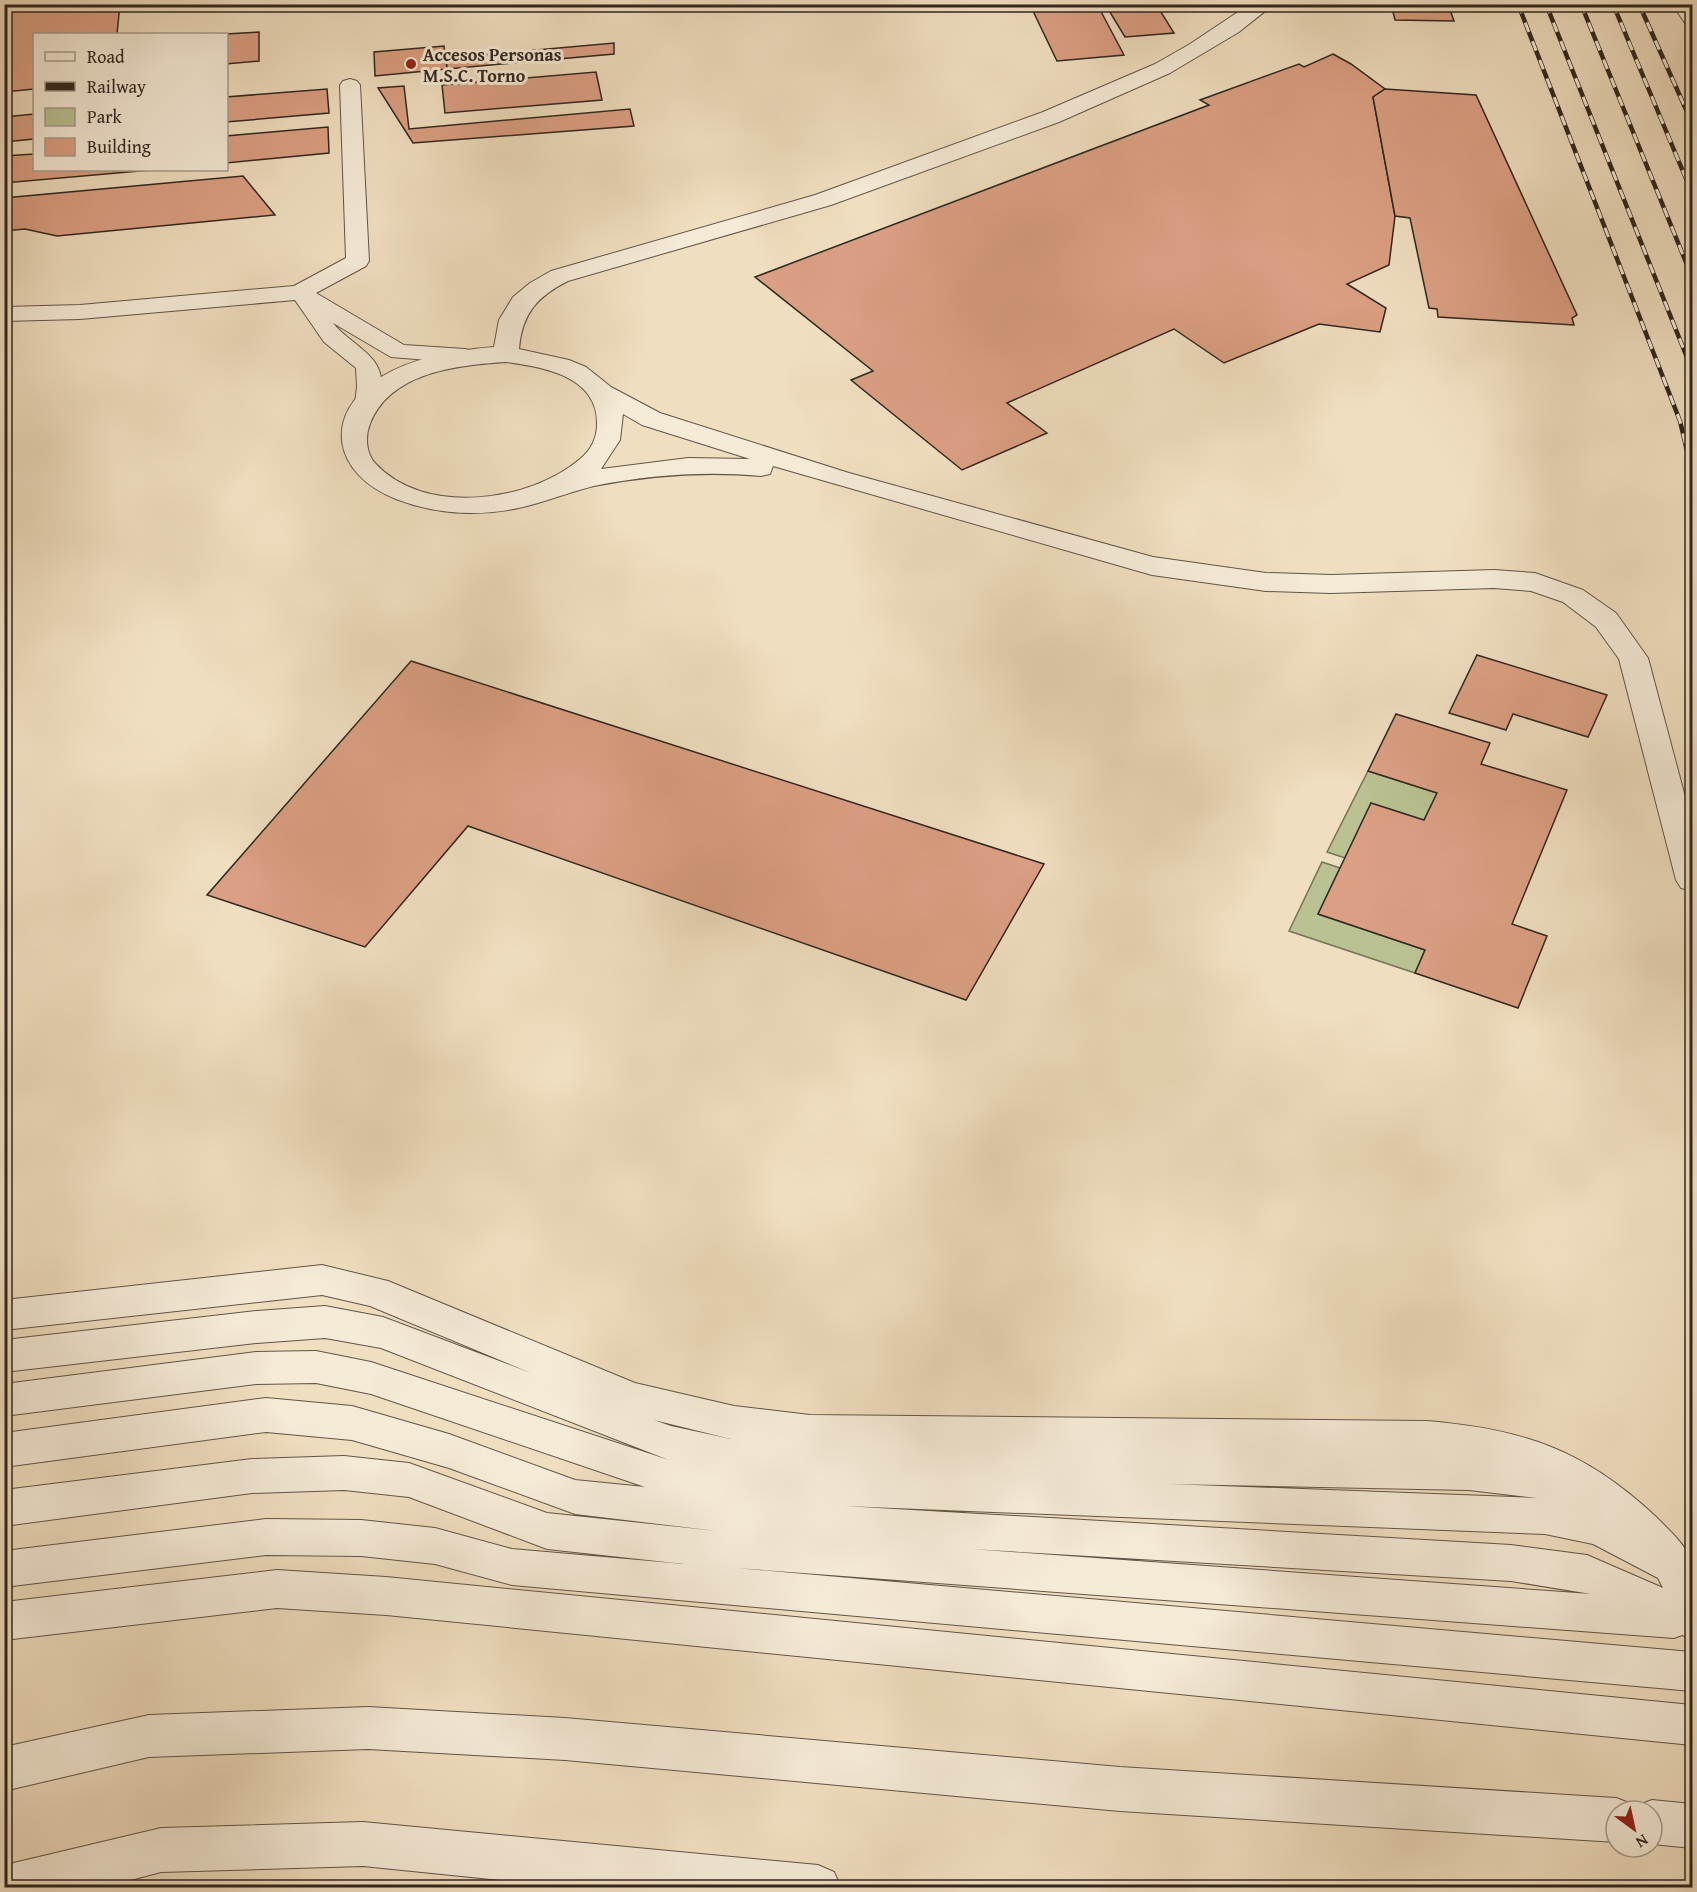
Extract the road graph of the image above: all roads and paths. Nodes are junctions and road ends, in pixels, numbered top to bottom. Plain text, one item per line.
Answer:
1 (1264, 4) edge
2 (1682, 4) edge
3 (1692, 19) edge
4 (350, 85) dead end
5 (299, 293) junction
6 (80, 312) junction
7 (4, 314) edge
8 (4, 326) edge
9 (506, 354) junction
10 (465, 356) junction
11 (603, 393) junction
12 (367, 403) junction
13 (840, 479) junction
14 (557, 487) junction
15 (1692, 880) edge
16 (4, 1315) edge
17 (4, 1356) edge
18 (4, 1400) edge
19 (4, 1450) edge
20 (1605, 1499) junction
21 (4, 1508) edge
22 (4, 1569) edge
23 (1675, 1569) junction
24 (1692, 1619) edge
25 (4, 1621) edge
26 (1692, 1672) edge
27 (1692, 1725) edge
28 (4, 1769) edge
29 (1604, 1819) edge
30 (5, 1887) edge
31 (818, 1887) edge

1 - 9 street
2 - 3 street
4 - 5 lane
5 - 6 lane
5 - 10 lane
5 - 12 lane
6 - 7 lane
6 - 8 lane
9 - 10 street
9 - 11 street
10 - 12 street
11 - 13 street
11 - 14 street
12 - 14 street
13 - 14 street
13 - 15 street
16 - 20 lane
17 - 20 lane
18 - 23 lane
19 - 24 lane
20 - 23 lane
21 - 24 lane
22 - 26 lane
23 - 24 lane
25 - 27 lane
28 - 29 street
30 - 31 street

